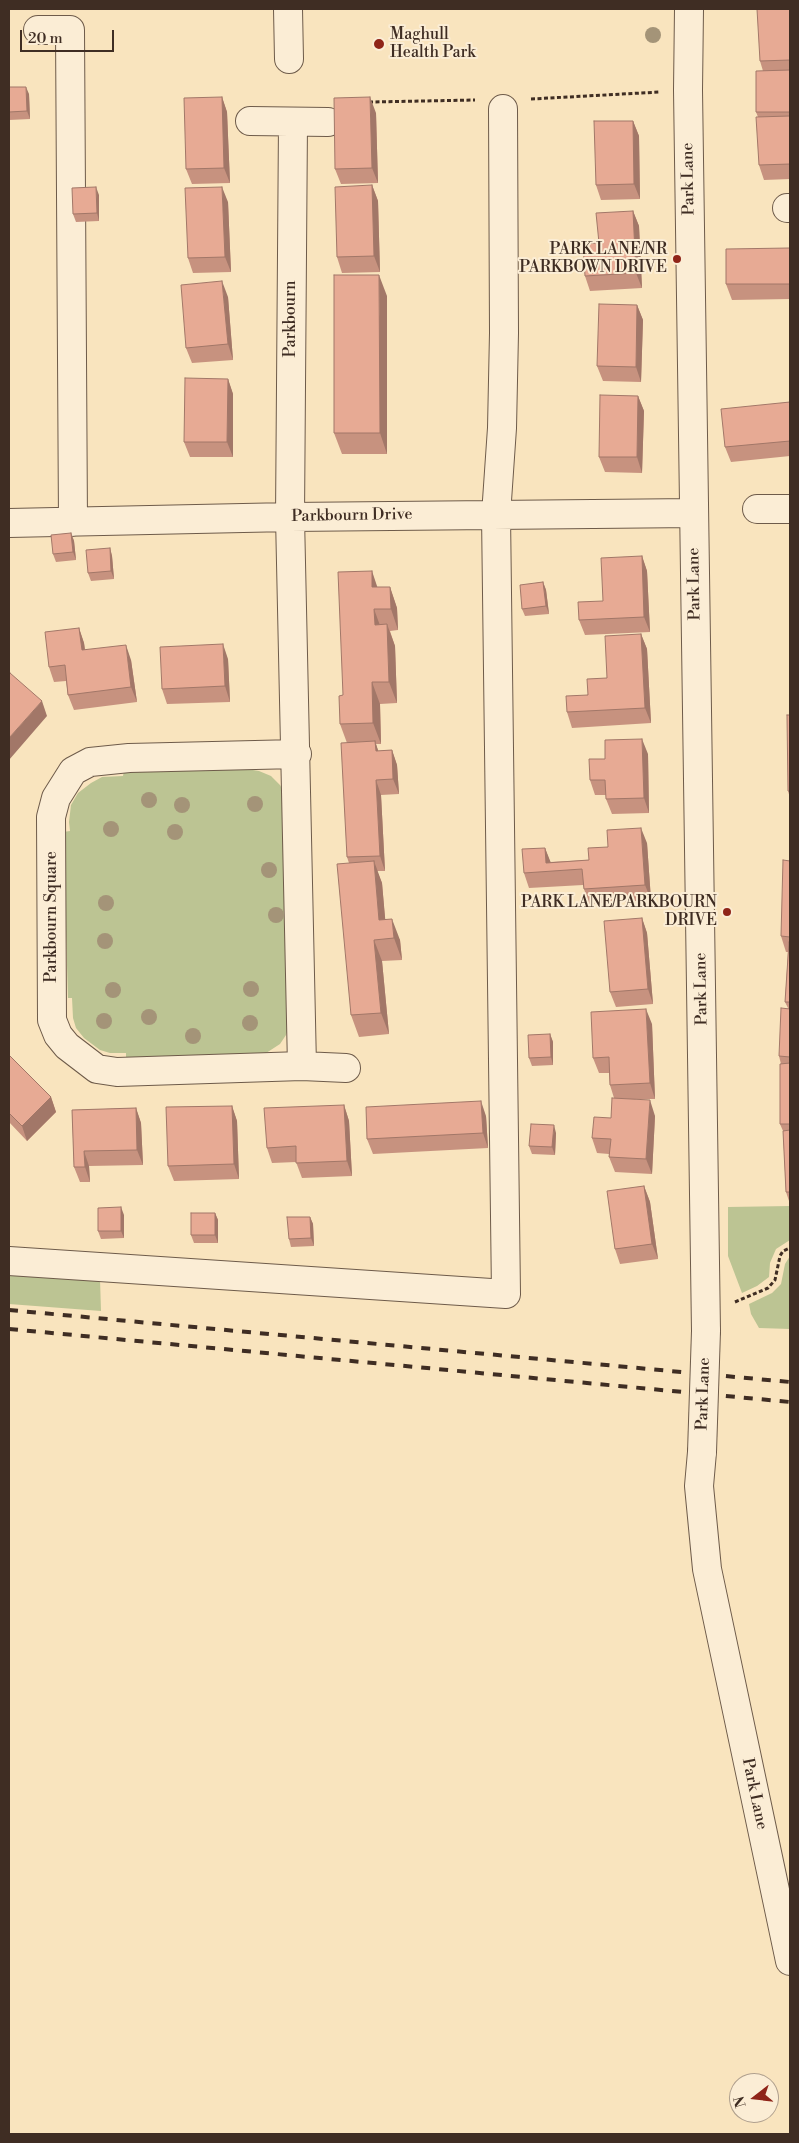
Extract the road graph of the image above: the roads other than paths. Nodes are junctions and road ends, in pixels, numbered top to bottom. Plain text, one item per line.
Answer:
1 (288, 9) edge
2 (689, 9) edge
3 (38, 30) dead end
4 (289, 59) dead end
5 (503, 109) dead end
6 (250, 121) dead end
7 (292, 122) junction
8 (328, 122) dead end
9 (757, 509) dead end
10 (790, 509) edge
11 (694, 513) junction
12 (496, 515) junction
13 (290, 517) junction
14 (73, 522) junction
15 (9, 523) edge
16 (296, 754) junction
17 (302, 1066) junction
18 (346, 1068) dead end
19 (9, 1261) edge
20 (790, 1961) edge

1 - 4 street
2 - 11 street, Park Lane
3 - 14 street
5 - 12 street
6 - 7 street
7 - 8 street
7 - 13 street, Parkbourn
9 - 10 street
11 - 12 street, Parkbourn Drive
11 - 20 street, Park Lane, bridge
12 - 13 street, Parkbourn Drive
12 - 19 street
13 - 14 street, Parkbourn Drive
13 - 16 street
14 - 15 street, Parkbourn Drive
16 - 17 street
16 - 17 street, Parkbourn Square
17 - 18 street, Parkbourn Square

